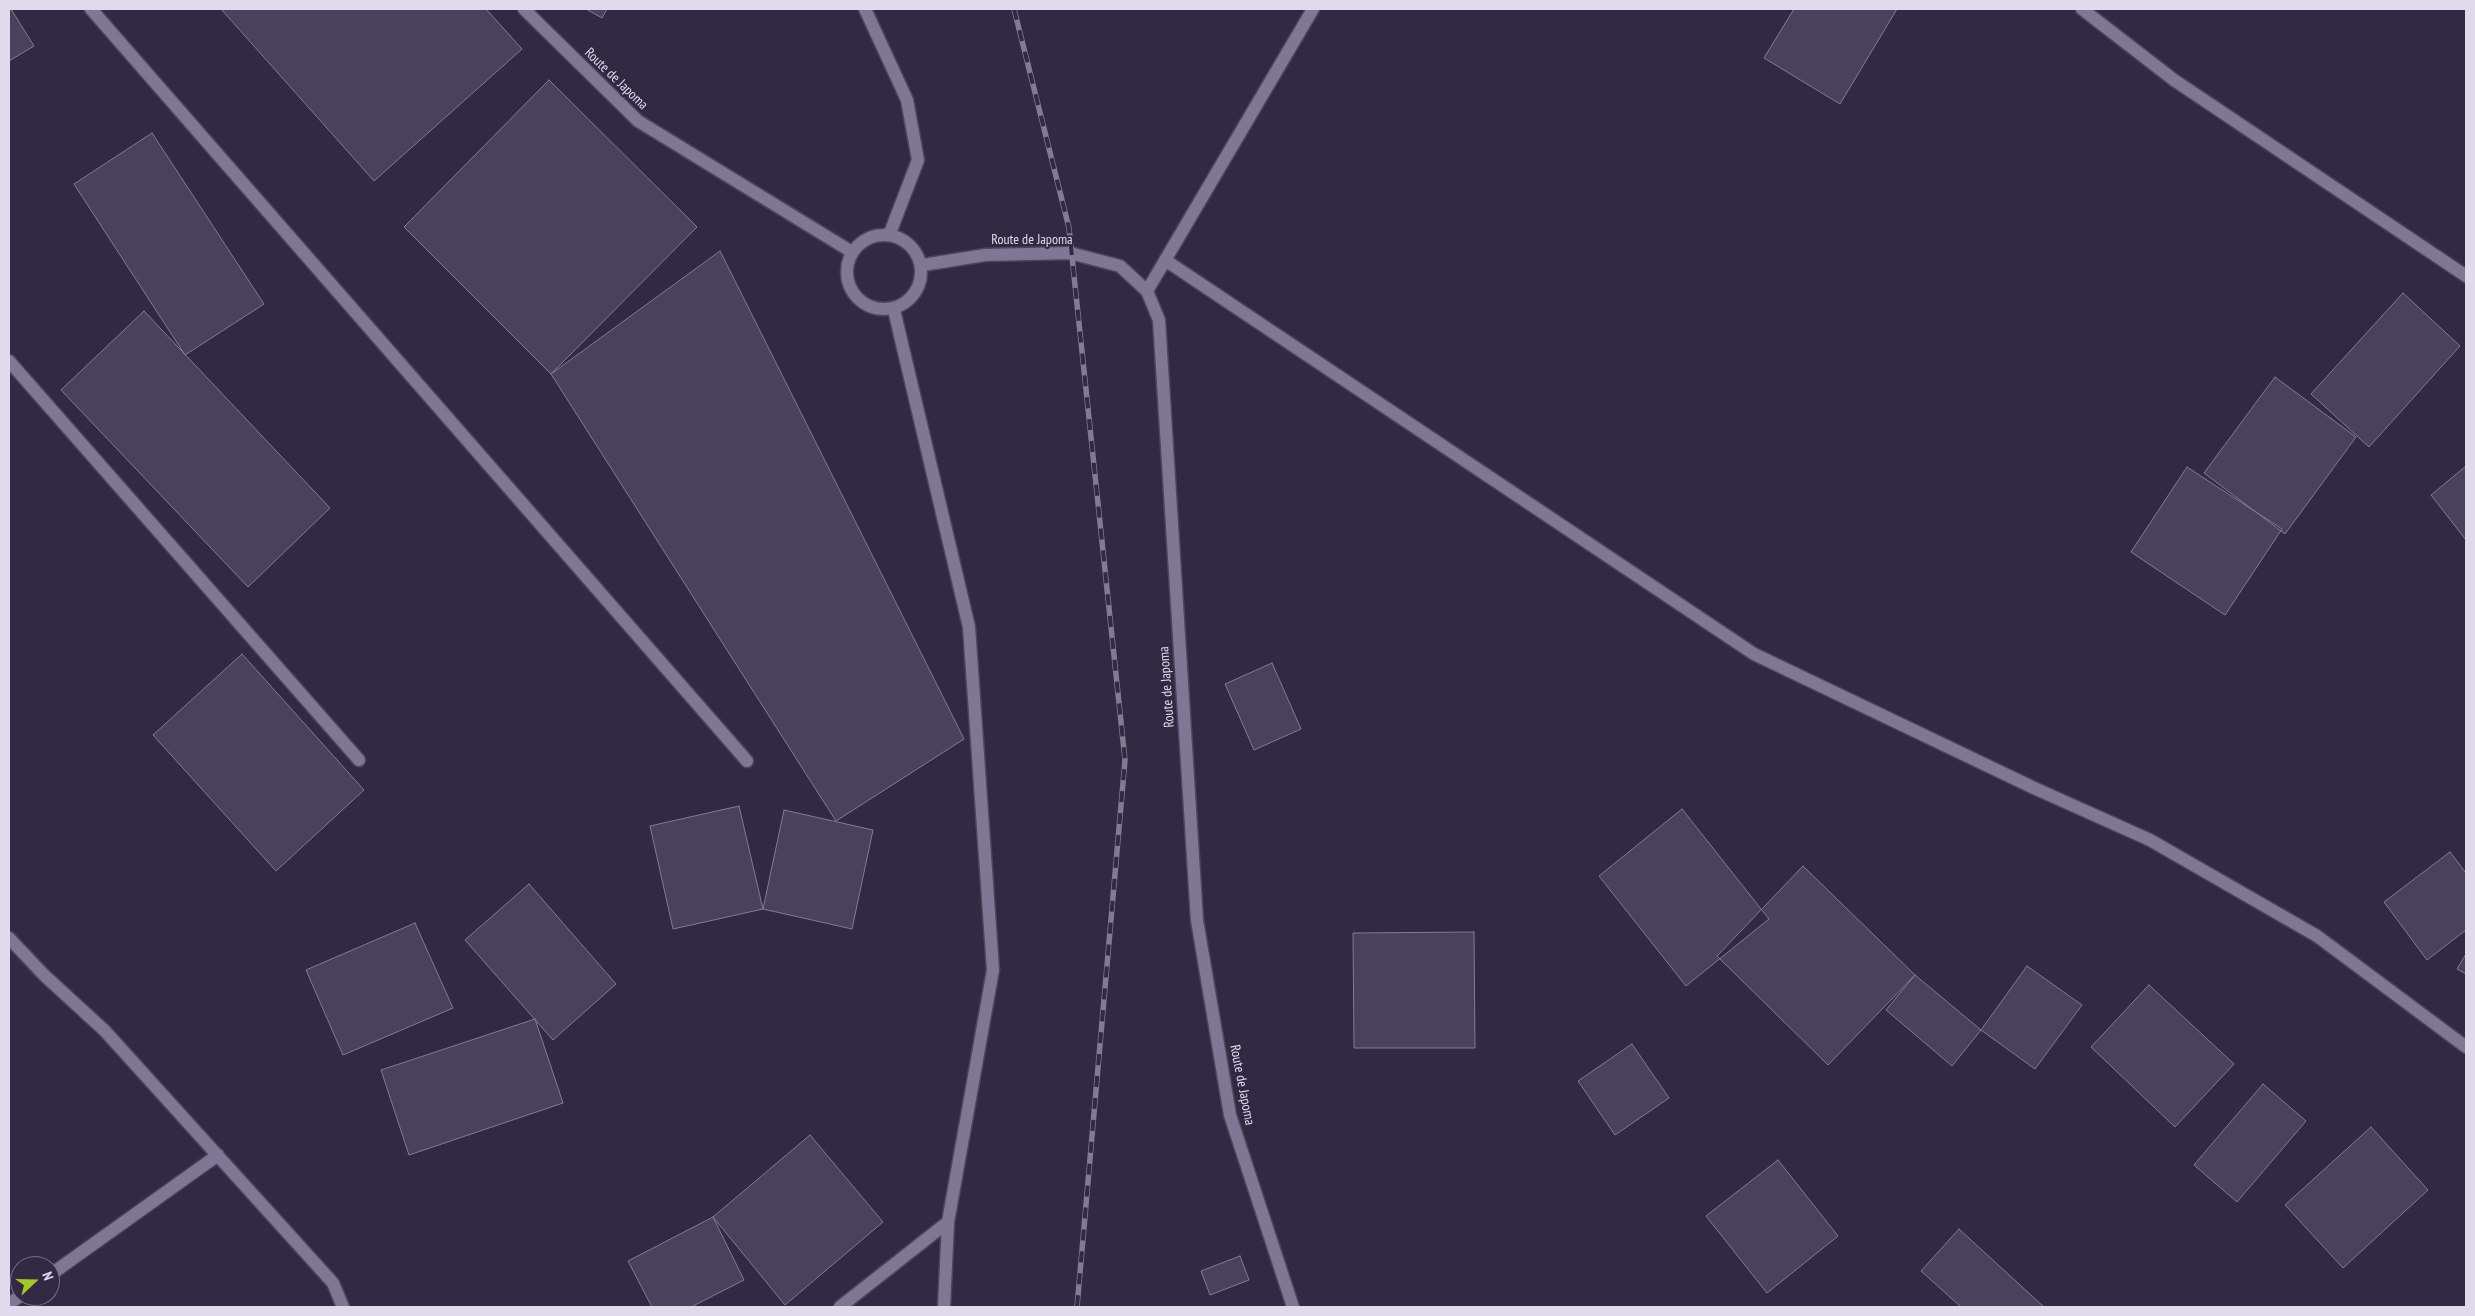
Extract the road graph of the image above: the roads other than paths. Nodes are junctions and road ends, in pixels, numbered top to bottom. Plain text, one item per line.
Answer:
1 (91, 9) edge
2 (524, 9) edge
3 (865, 9) edge
4 (1313, 9) edge
5 (2082, 9) edge
6 (890, 233) junction
7 (852, 252) junction
8 (1165, 260) junction
9 (923, 265) junction
10 (2466, 276) edge
11 (1147, 291) junction
12 (894, 310) junction
13 (9, 361) edge
14 (358, 760) dead end
15 (747, 761) dead end
16 (9, 938) edge
17 (2466, 1047) edge
18 (218, 1155) junction
19 (948, 1222) junction
20 (60, 1268) edge
21 (343, 1307) edge
22 (840, 1307) edge
23 (944, 1307) edge
24 (1293, 1307) edge

1 - 15 street
2 - 7 street, Route de Japoma
3 - 6 street
4 - 8 street
5 - 10 street
6 - 7 street
6 - 9 street
7 - 12 street
8 - 11 street
8 - 17 street
9 - 11 street, Route de Japoma
9 - 12 street
11 - 24 street, Route de Japoma
12 - 19 street
13 - 14 street
16 - 18 street
18 - 20 street
18 - 21 street
19 - 22 street
19 - 23 street

